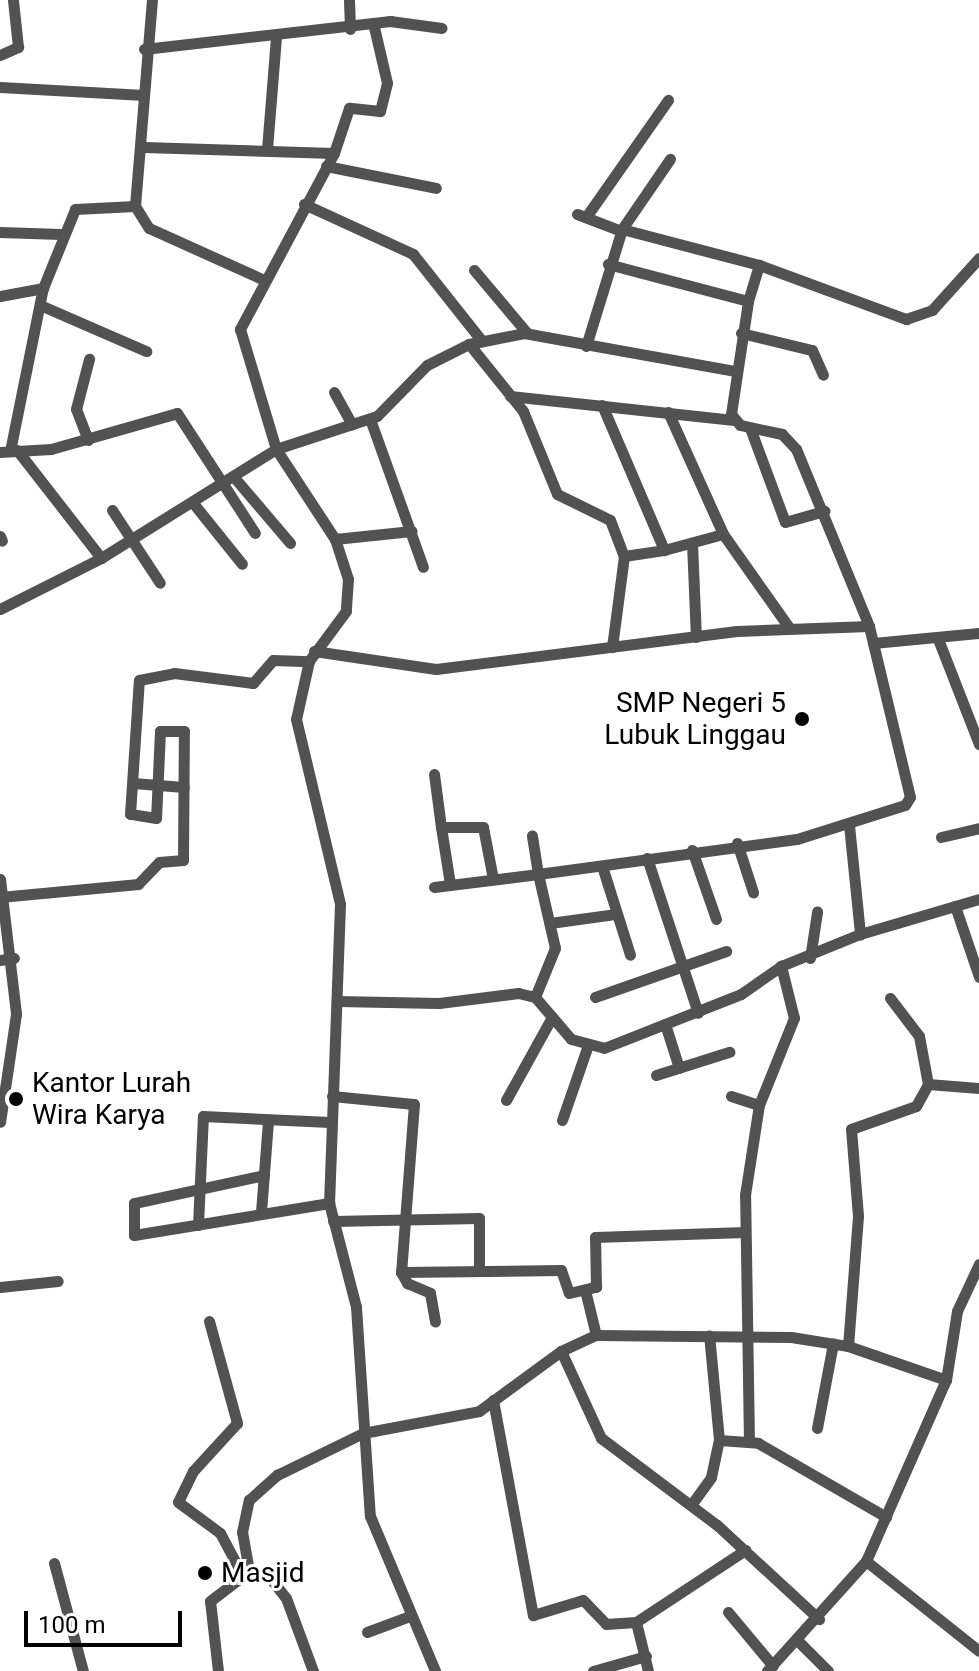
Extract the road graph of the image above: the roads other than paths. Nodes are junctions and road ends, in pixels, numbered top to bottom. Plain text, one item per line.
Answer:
1 (13, 0) edge
2 (152, 0) edge
3 (349, 0) edge
4 (374, 27) junction
5 (442, 28) dead end
6 (350, 29) junction
7 (276, 36) junction
8 (144, 49) junction
9 (0, 55) edge
10 (0, 87) edge
11 (144, 95) junction
12 (668, 100) dead end
13 (144, 147) junction
14 (267, 149) junction
15 (334, 153) junction
16 (670, 159) dead end
17 (326, 166) junction
18 (436, 188) dead end
19 (304, 204) junction
20 (135, 206) junction
21 (620, 229) junction
22 (0, 232) edge
23 (61, 234) junction
24 (979, 258) edge
25 (608, 264) junction
26 (759, 265) junction
27 (474, 270) dead end
28 (262, 279) junction
29 (43, 288) junction
30 (0, 296) edge
31 (748, 301) junction
32 (40, 305) junction
33 (527, 333) junction
34 (741, 333) junction
35 (482, 341) junction
36 (469, 344) junction
37 (586, 346) junction
38 (146, 351) dead end
39 (89, 359) dead end
40 (736, 371) junction
41 (823, 375) dead end
42 (334, 392) dead end
43 (510, 396) junction
44 (602, 405) junction
45 (668, 412) junction
46 (370, 419) junction
47 (734, 420) junction
48 (352, 424) junction
49 (750, 428) junction
50 (88, 440) junction
51 (276, 449) junction
52 (9, 451) edge
53 (233, 476) junction
54 (221, 484) junction
55 (193, 503) junction
56 (112, 510) dead end
57 (824, 511) junction
58 (412, 531) junction
59 (255, 533) dead end
60 (723, 534) junction
61 (134, 538) junction
62 (335, 539) junction
63 (290, 543) dead end
64 (692, 543) junction
65 (664, 550) junction
66 (624, 556) junction
67 (101, 558) junction
68 (242, 564) dead end
69 (423, 567) dead end
70 (160, 583) dead end
71 (0, 609) edge
72 (869, 626) junction
73 (790, 629) junction
74 (979, 633) edge
75 (696, 637) junction
76 (938, 639) junction
77 (873, 643) junction
78 (612, 647) junction
79 (311, 656) junction
80 (979, 744) edge
81 (434, 774) dead end
82 (133, 783) junction
83 (158, 785) junction
84 (184, 787) junction
85 (849, 825) junction
86 (441, 827) junction
87 (979, 828) edge
88 (532, 835) dead end
89 (941, 837) dead end
90 (737, 843) junction
91 (692, 850) junction
92 (647, 858) junction
93 (602, 866) junction
94 (538, 874) junction
95 (0, 879) edge
96 (493, 879) junction
97 (450, 884) junction
98 (434, 887) dead end
99 (753, 892) dead end
100 (4, 896) edge
101 (979, 899) edge
102 (955, 906) junction
103 (817, 912) dead end
104 (616, 914) junction
105 (716, 919) dead end
106 (550, 923) junction
107 (860, 934) junction
108 (726, 951) dead end
109 (630, 955) dead end
110 (14, 958) junction
111 (810, 958) junction
112 (0, 960) edge
113 (781, 966) junction
114 (683, 967) junction
115 (979, 977) edge
116 (535, 997) junction
117 (595, 997) dead end
118 (890, 998) dead end
119 (337, 1001) junction
120 (698, 1013) junction
121 (552, 1017) junction
122 (665, 1024) junction
123 (587, 1048) junction
124 (729, 1052) dead end
125 (679, 1068) junction
126 (656, 1075) dead end
127 (928, 1084) junction
128 (979, 1088) edge
129 (332, 1096) junction
130 (731, 1096) dead end
131 (506, 1100) dead end
132 (759, 1105) junction
133 (268, 1120) junction
134 (562, 1120) dead end
135 (0, 1122) edge
136 (330, 1122) junction
137 (264, 1175) junction
138 (198, 1190) junction
139 (329, 1203) junction
140 (261, 1212) junction
141 (409, 1218) junction
142 (333, 1221) junction
143 (198, 1225) junction
144 (745, 1232) junction
145 (979, 1264) edge
146 (479, 1270) junction
147 (401, 1272) junction
148 (58, 1281) dead end
149 (0, 1287) edge
150 (585, 1290) junction
151 (209, 1321) dead end
152 (435, 1322) dead end
153 (748, 1334) junction
154 (596, 1335) junction
155 (709, 1335) junction
156 (833, 1343) junction
157 (848, 1346) junction
158 (561, 1351) junction
159 (946, 1380) junction
160 (493, 1400) junction
161 (817, 1428) dead end
162 (363, 1433) junction
163 (719, 1440) junction
164 (749, 1442) junction
165 (691, 1505) junction
166 (886, 1517) junction
167 (745, 1550) junction
168 (866, 1561) junction
169 (54, 1563) dead end
170 (244, 1576) junction
171 (728, 1612) dead end
172 (410, 1616) junction
173 (819, 1619) junction
174 (636, 1622) junction
175 (367, 1632) dead end
176 (799, 1642) junction
177 (979, 1651) edge
178 (646, 1656) junction
179 (770, 1669) edge
180 (83, 1671) edge
181 (218, 1671) edge
182 (313, 1671) edge
183 (435, 1671) edge
184 (593, 1671) edge
185 (648, 1671) edge
186 (828, 1671) edge

1 - 9 street
2 - 8 street
3 - 6 street
4 - 5 street
4 - 6 street
4 - 15 street
6 - 7 street
7 - 8 street
7 - 14 street
8 - 11 street
10 - 11 street
11 - 13 street
12 - 21 street
13 - 14 street
13 - 20 street
14 - 15 street
15 - 17 street
16 - 21 street
17 - 18 street
17 - 19 street
19 - 28 street
19 - 35 street
20 - 23 street
20 - 28 street
21 - 25 street
21 - 26 street
22 - 23 street
23 - 29 street
24 - 26 street
25 - 31 street
25 - 37 street
26 - 31 street
27 - 33 street
28 - 51 street
29 - 30 street
29 - 32 street
31 - 34 street
32 - 38 street
32 - 52 street
33 - 35 street
33 - 37 street
34 - 40 street
34 - 41 street
35 - 36 street
36 - 43 street
36 - 46 street
37 - 40 street
39 - 50 street
40 - 47 street
42 - 48 street
43 - 44 street
43 - 66 street
44 - 45 street
44 - 65 street
45 - 47 street
45 - 60 street
46 - 48 street
46 - 58 street
47 - 49 street
48 - 51 street
49 - 57 street
49 - 57 street
50 - 52 street
50 - 54 street
51 - 53 street
51 - 62 street
52 - 67 street
53 - 54 street
53 - 63 street
54 - 55 street
54 - 59 street
55 - 61 street
55 - 68 street
56 - 61 street
57 - 72 street
58 - 62 street
58 - 69 street
60 - 64 street
60 - 73 street
61 - 67 street
61 - 70 street
62 - 79 street
64 - 65 street
64 - 75 street
65 - 66 street
66 - 78 street
67 - 71 street
72 - 73 street
72 - 77 street
73 - 75 street
74 - 76 street
75 - 78 street
76 - 77 street
76 - 80 street
77 - 85 street
78 - 79 street
79 - 82 street
79 - 119 street
81 - 86 street
82 - 83 street
82 - 83 street
83 - 84 street
83 - 84 street
84 - 100 street
85 - 90 street
85 - 107 street
86 - 96 street
86 - 97 street
87 - 89 street
88 - 94 street
90 - 91 street
90 - 99 street
91 - 92 street
91 - 105 street
92 - 93 street
92 - 114 street
93 - 94 street
93 - 104 street
94 - 96 street
94 - 106 street
95 - 100 street
96 - 97 street
97 - 98 street
100 - 110 street
101 - 102 street
102 - 107 street
102 - 115 street
103 - 111 street
104 - 106 street
104 - 109 street
106 - 116 street
107 - 111 street
108 - 114 street
110 - 112 street
110 - 135 street
111 - 113 street
113 - 120 street
113 - 132 street
114 - 117 street
114 - 120 street
116 - 119 street
116 - 121 street
118 - 127 street
119 - 129 street
120 - 122 street
121 - 123 street
121 - 131 street
122 - 123 street
122 - 125 street
123 - 134 street
124 - 125 street
125 - 126 street
127 - 128 street
127 - 157 street
129 - 136 street
129 - 141 street
130 - 132 street
132 - 144 street
133 - 136 street
133 - 137 street
133 - 138 street
136 - 139 street
137 - 138 street
137 - 140 street
138 - 143 street
138 - 143 street
139 - 140 street
139 - 142 street
140 - 143 street
141 - 142 street
141 - 146 street
141 - 147 street
142 - 162 street
144 - 150 street
144 - 153 street
145 - 159 street
146 - 147 street
146 - 150 street
147 - 152 street
148 - 149 street
150 - 154 street
151 - 170 street
153 - 155 street
153 - 156 street
153 - 164 street
154 - 155 street
154 - 158 street
155 - 163 street
156 - 157 street
156 - 161 street
157 - 159 street
158 - 160 street
158 - 165 street
159 - 166 street
160 - 162 street
160 - 174 street
162 - 170 street
162 - 172 street
163 - 164 street
163 - 165 street
164 - 166 street
165 - 167 street
166 - 168 street
167 - 173 street
167 - 174 street
168 - 173 street
168 - 177 street
169 - 180 street
170 - 181 street
170 - 182 street
171 - 179 street
172 - 175 street
172 - 183 street
173 - 176 street
174 - 178 street
176 - 179 street
176 - 186 street
178 - 184 street
178 - 185 street

